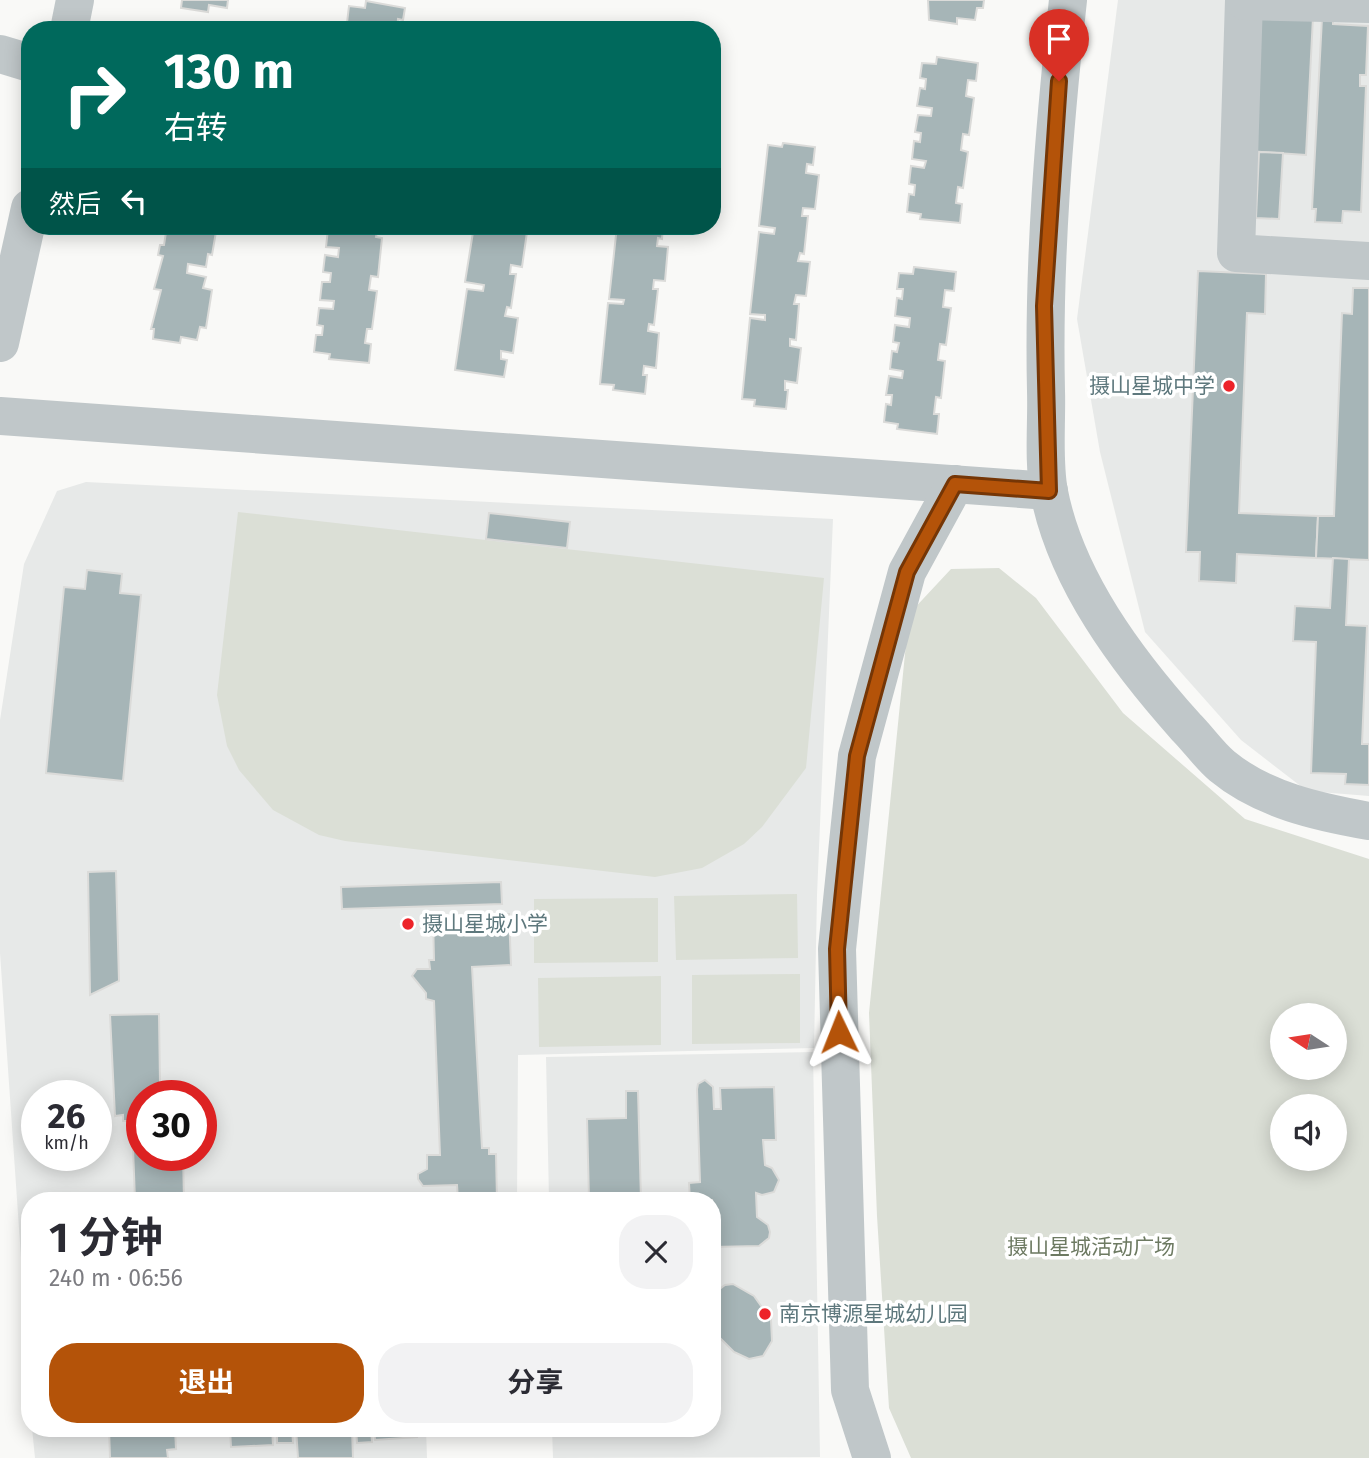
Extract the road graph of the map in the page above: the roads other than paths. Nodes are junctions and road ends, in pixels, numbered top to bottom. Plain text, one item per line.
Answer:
1 (75, 0) edge
2 (1068, 0) edge
3 (1244, 0) edge
4 (1369, 4) edge
5 (71, 21) edge
6 (0, 54) edge
7 (21, 60) edge
8 (24, 235) edge
9 (1369, 261) edge
10 (0, 343) edge
11 (0, 416) edge
12 (955, 484) junction
13 (1049, 491) junction
14 (1369, 821) edge
15 (872, 1458) edge

1 - 5 street
2 - 13 street
3 - 4 street
3 - 9 street
6 - 7 street
8 - 10 street
11 - 12 street
12 - 13 street
12 - 15 street
13 - 14 street

